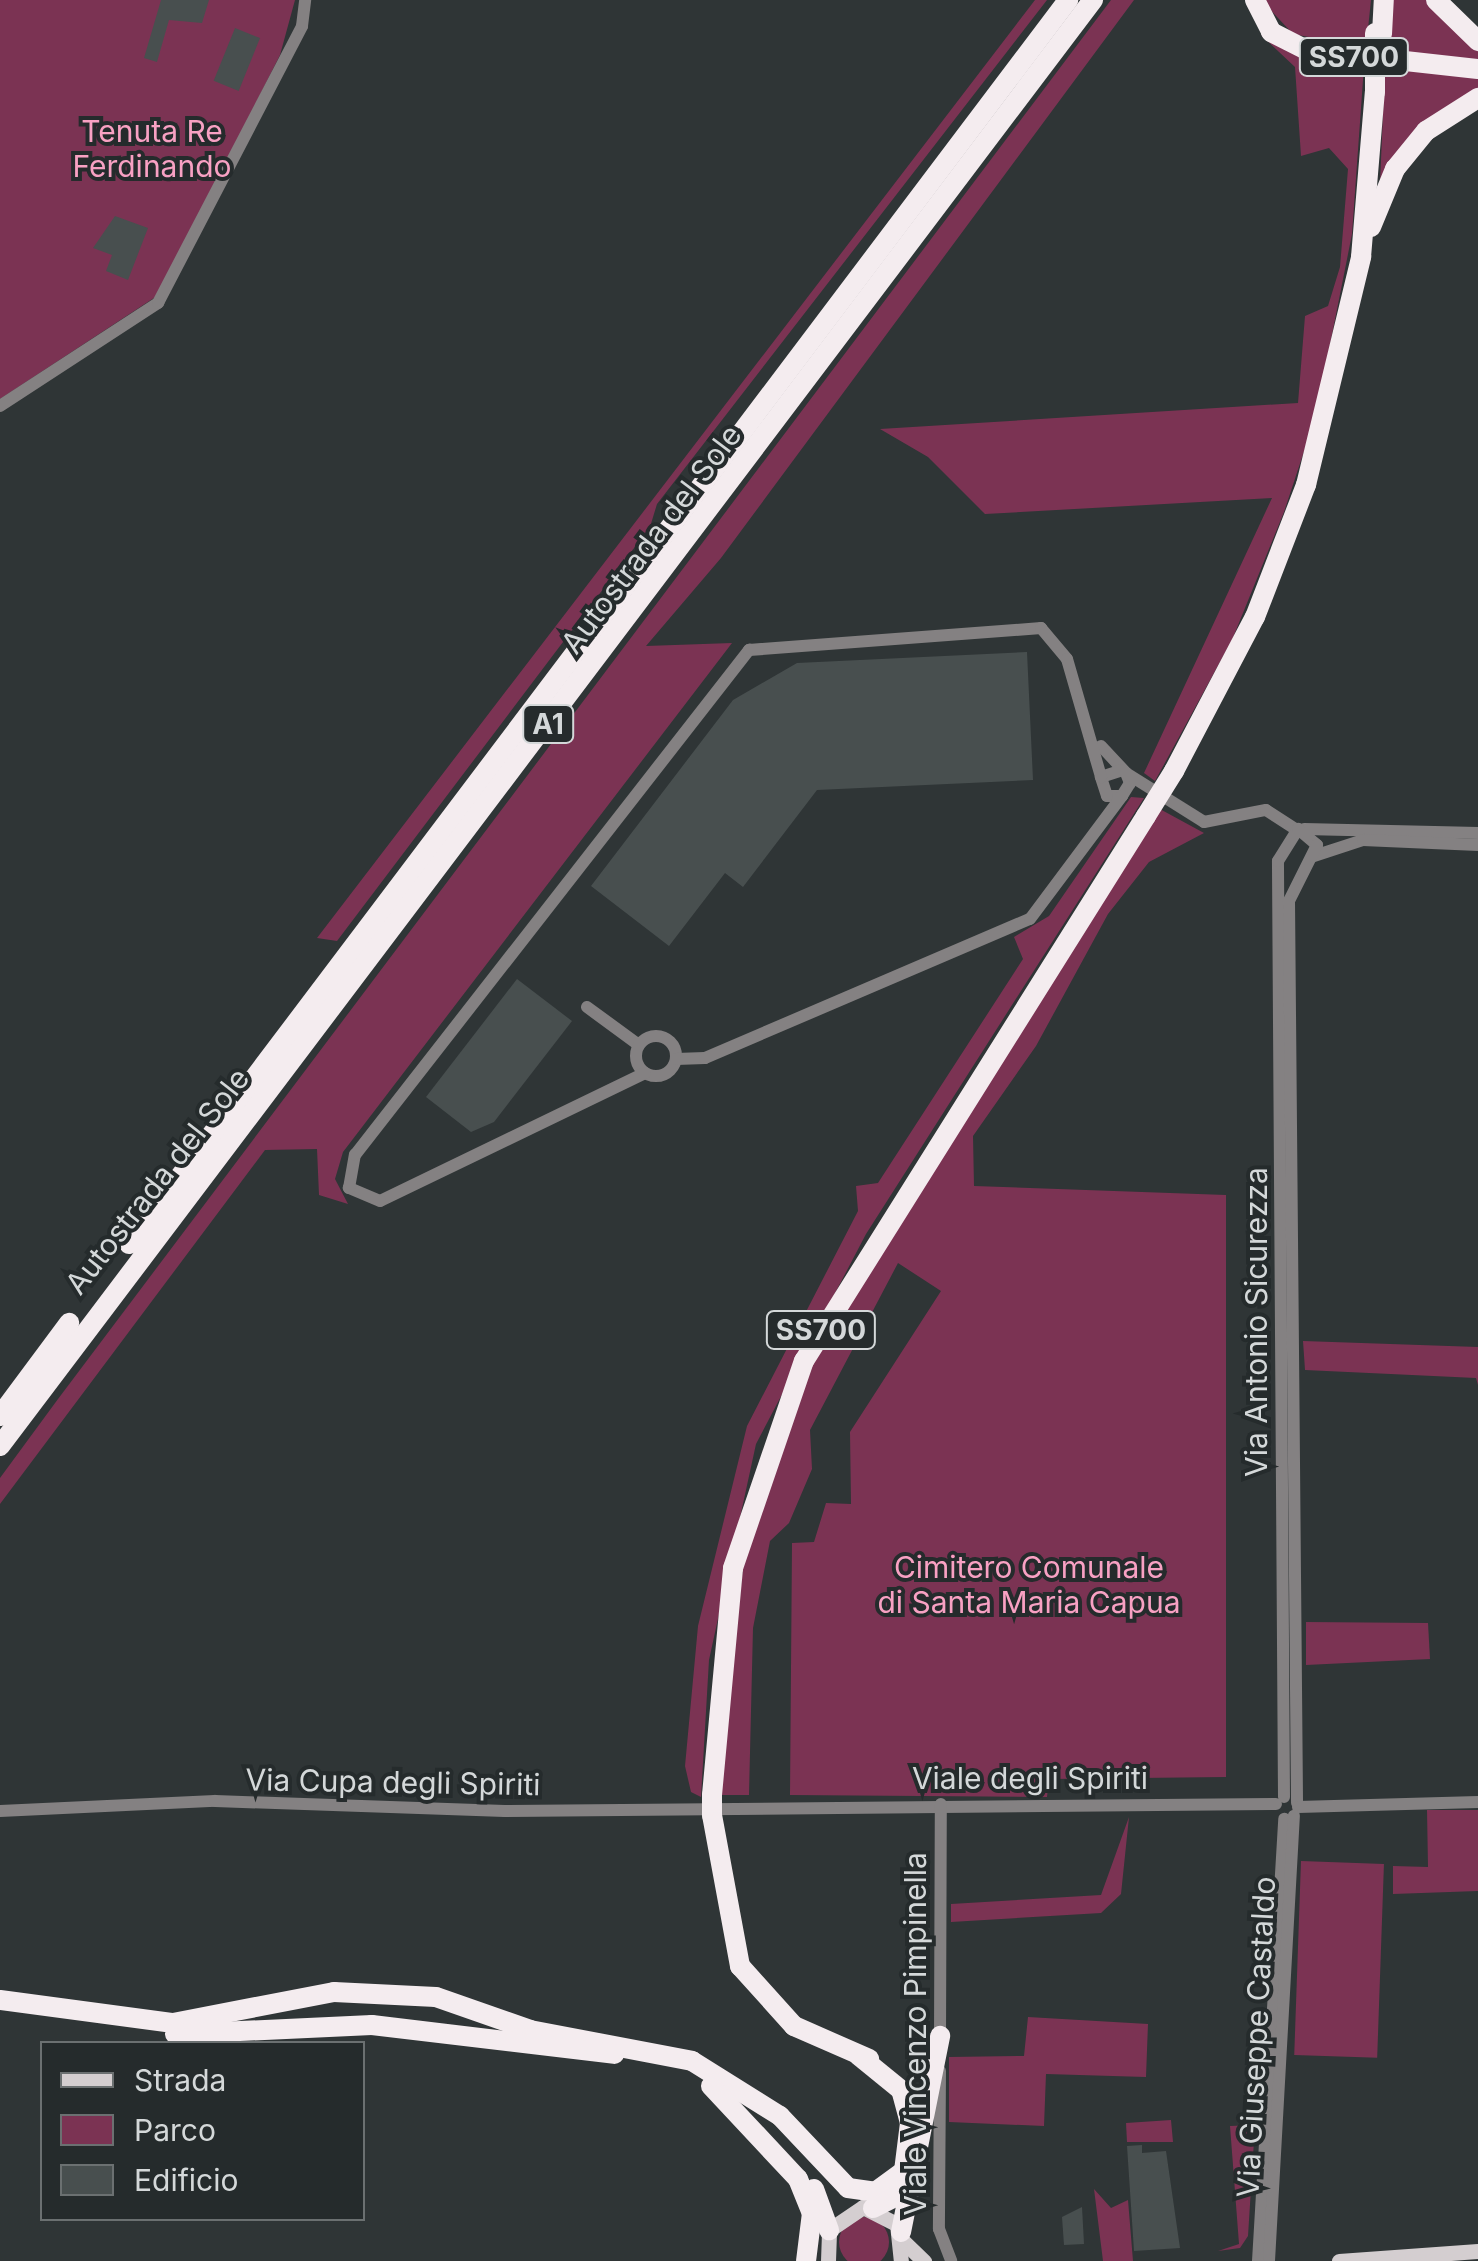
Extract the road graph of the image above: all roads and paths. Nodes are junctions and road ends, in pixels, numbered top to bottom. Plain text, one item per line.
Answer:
1 (305, 0) edge
2 (1068, 0) edge
3 (1093, 0) edge
4 (1255, 0) edge
5 (1381, 0) edge
6 (1436, 0) edge
7 (1478, 40) edge
8 (1478, 70) edge
9 (1478, 98) edge
10 (1361, 258) junction
11 (0, 406) edge
12 (1096, 740) junction
13 (1124, 772) junction
14 (1101, 783) junction
15 (1152, 791) junction
16 (1124, 795) junction
17 (1099, 822) junction
18 (1299, 829) junction
19 (1478, 833) edge
20 (1478, 845) edge
21 (1283, 848) junction
22 (1309, 859) junction
23 (587, 1007) dead end
24 (638, 1046) junction
25 (676, 1059) junction
26 (645, 1073) junction
27 (0, 1416) edge
28 (0, 1446) edge
29 (1478, 1802) edge
30 (785, 1803) joint
31 (940, 1804) junction
32 (1289, 1808) junction
33 (0, 1811) edge
34 (0, 2000) edge
35 (0, 2011) edge
36 (940, 2036) junction
37 (858, 2055) junction
38 (940, 2137) junction
39 (807, 2144) junction
40 (919, 2154) junction
41 (782, 2155) junction
42 (911, 2188) junction
43 (868, 2208) junction
44 (902, 2237) junction
45 (1478, 2251) edge
46 (823, 2253) edge
47 (901, 2261) edge
48 (924, 2261) edge
49 (951, 2261) edge
50 (1258, 2261) edge
51 (1269, 2261) edge
52 (1339, 2261) edge

1 - 11 street
2 - 27 highway, Autostrada del Sole / A1
3 - 28 highway, Autostrada del Sole / A1
4 - 8 highway, SS700
5 - 10 highway, SS700, bridge
6 - 7 highway
9 - 10 highway
10 - 37 highway, SS700, bridge
12 - 13 street
12 - 14 street
12 - 26 street
13 - 14 street
13 - 15 street
13 - 16 street
14 - 16 street
14 - 17 street
15 - 16 street
15 - 18 street
16 - 17 street
17 - 25 street
18 - 19 street
18 - 21 street
18 - 22 street
20 - 22 street
21 - 22 street
21 - 32 street, Via Antonio Sicurezza
22 - 32 street, Via Antonio Sicurezza
23 - 24 street
24 - 25 street
24 - 26 street
25 - 26 street
29 - 32 street, Viale degli Spiriti
30 - 31 street, Viale degli Spiriti
30 - 33 street, Via Cupa degli Spiriti
31 - 32 street, Viale degli Spiriti
31 - 36 street, Viale Vincenzo Pimpinella
32 - 50 street, Via Giuseppe Castaldo
32 - 51 street, Via Giuseppe Castaldo
34 - 39 highway
35 - 41 highway
36 - 38 street, Viale Vincenzo Pimpinella
36 - 40 highway
37 - 39 highway
37 - 40 highway, SS700
38 - 40 highway
38 - 49 street, Viale Vincenzo Pimpinella
39 - 43 highway
40 - 42 highway
41 - 46 highway
41 - 46 highway
42 - 43 highway
42 - 44 highway
43 - 44 main road
43 - 46 main road
44 - 47 main road
44 - 48 main road
45 - 52 main road

